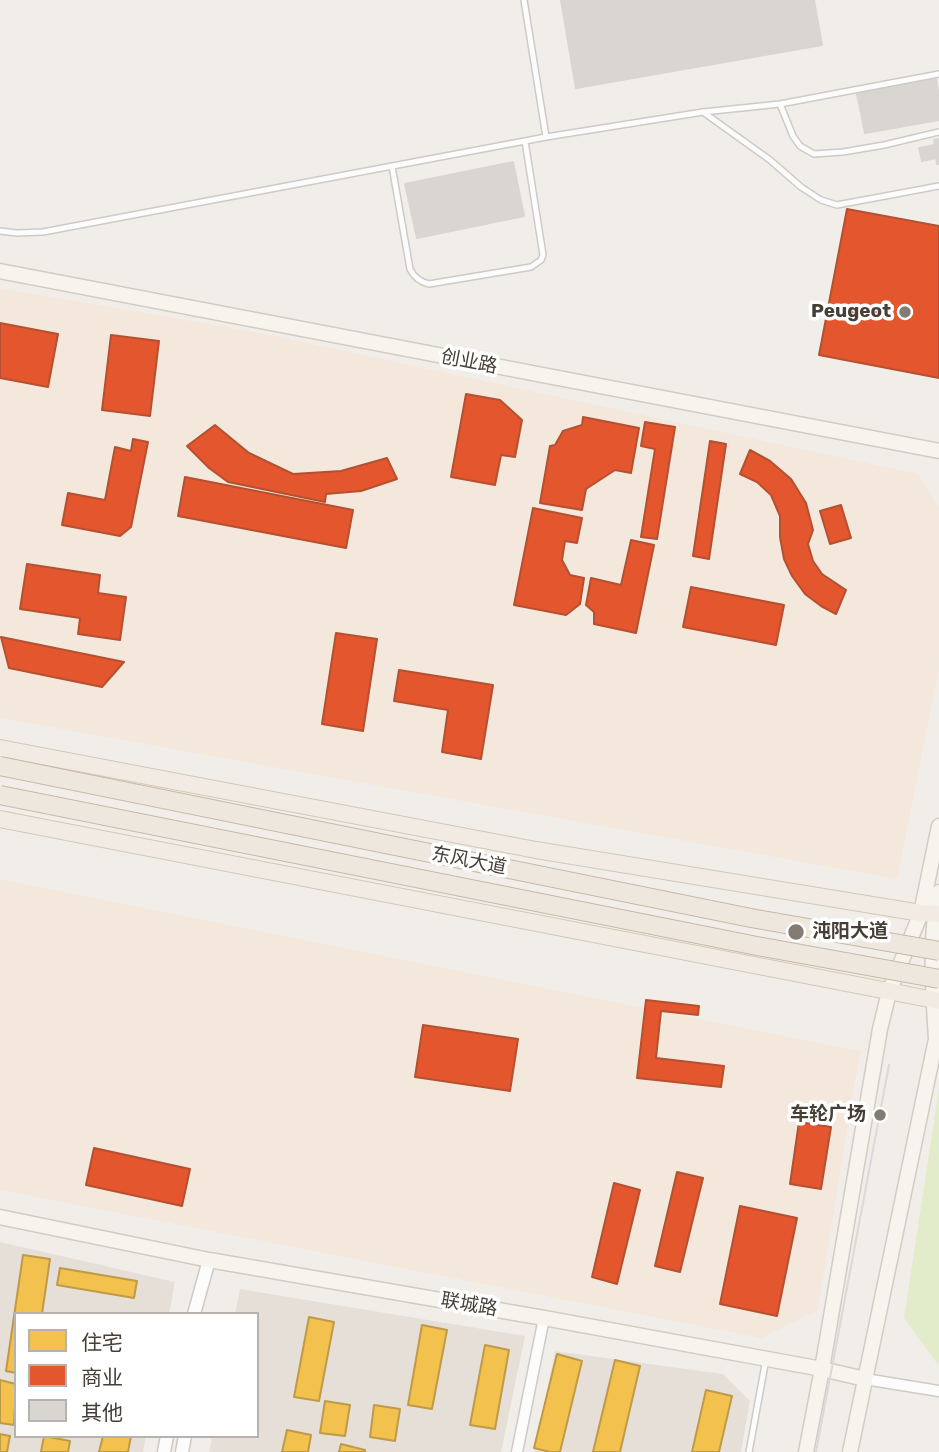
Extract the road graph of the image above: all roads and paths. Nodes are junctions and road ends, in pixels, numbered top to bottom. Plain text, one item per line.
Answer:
1 (524, 0) edge
2 (939, 74) edge
3 (780, 104) junction
4 (704, 112) junction
5 (939, 132) edge
6 (547, 137) junction
7 (525, 141) junction
8 (392, 166) junction
9 (939, 186) edge
10 (0, 231) edge
11 (0, 271) edge
12 (939, 451) edge
13 (0, 748) edge
14 (0, 766) edge
15 (0, 795) edge
16 (0, 819) edge
17 (939, 826) edge
18 (939, 892) edge
19 (932, 913) edge
20 (939, 951) edge
21 (939, 979) edge
22 (889, 992) junction
23 (936, 1001) edge
24 (0, 1217) edge
25 (209, 1260) junction
26 (195, 1312) edge
27 (204, 1312) edge
28 (544, 1318) junction
29 (766, 1359) junction
30 (822, 1369) junction
31 (865, 1379) junction
32 (939, 1391) edge
33 (517, 1452) edge
34 (749, 1452) edge
35 (806, 1452) edge
36 (850, 1452) edge

1 - 6 lane
2 - 3 lane
3 - 4 lane
3 - 5 lane
4 - 6 lane
4 - 9 lane
6 - 7 lane
7 - 8 lane
7 - 8 lane
8 - 10 lane
11 - 12 main road, 创业路
13 - 19 main road
14 - 20 highway, 东风大道, bridge
15 - 21 highway, 东风大道, bridge
16 - 22 main road
17 - 19 main road
18 - 19 main road
19 - 22 main road
19 - 23 main road
22 - 23 main road
22 - 30 main road
23 - 31 main road
24 - 25 main road, 联城路
25 - 26 street
25 - 27 street
25 - 28 main road, 联城路
28 - 29 main road, 联城路
28 - 33 street
29 - 30 main road, 联城路
29 - 34 lane
30 - 31 main road, 联城路
30 - 35 main road
31 - 32 street, 联城路
31 - 36 main road

